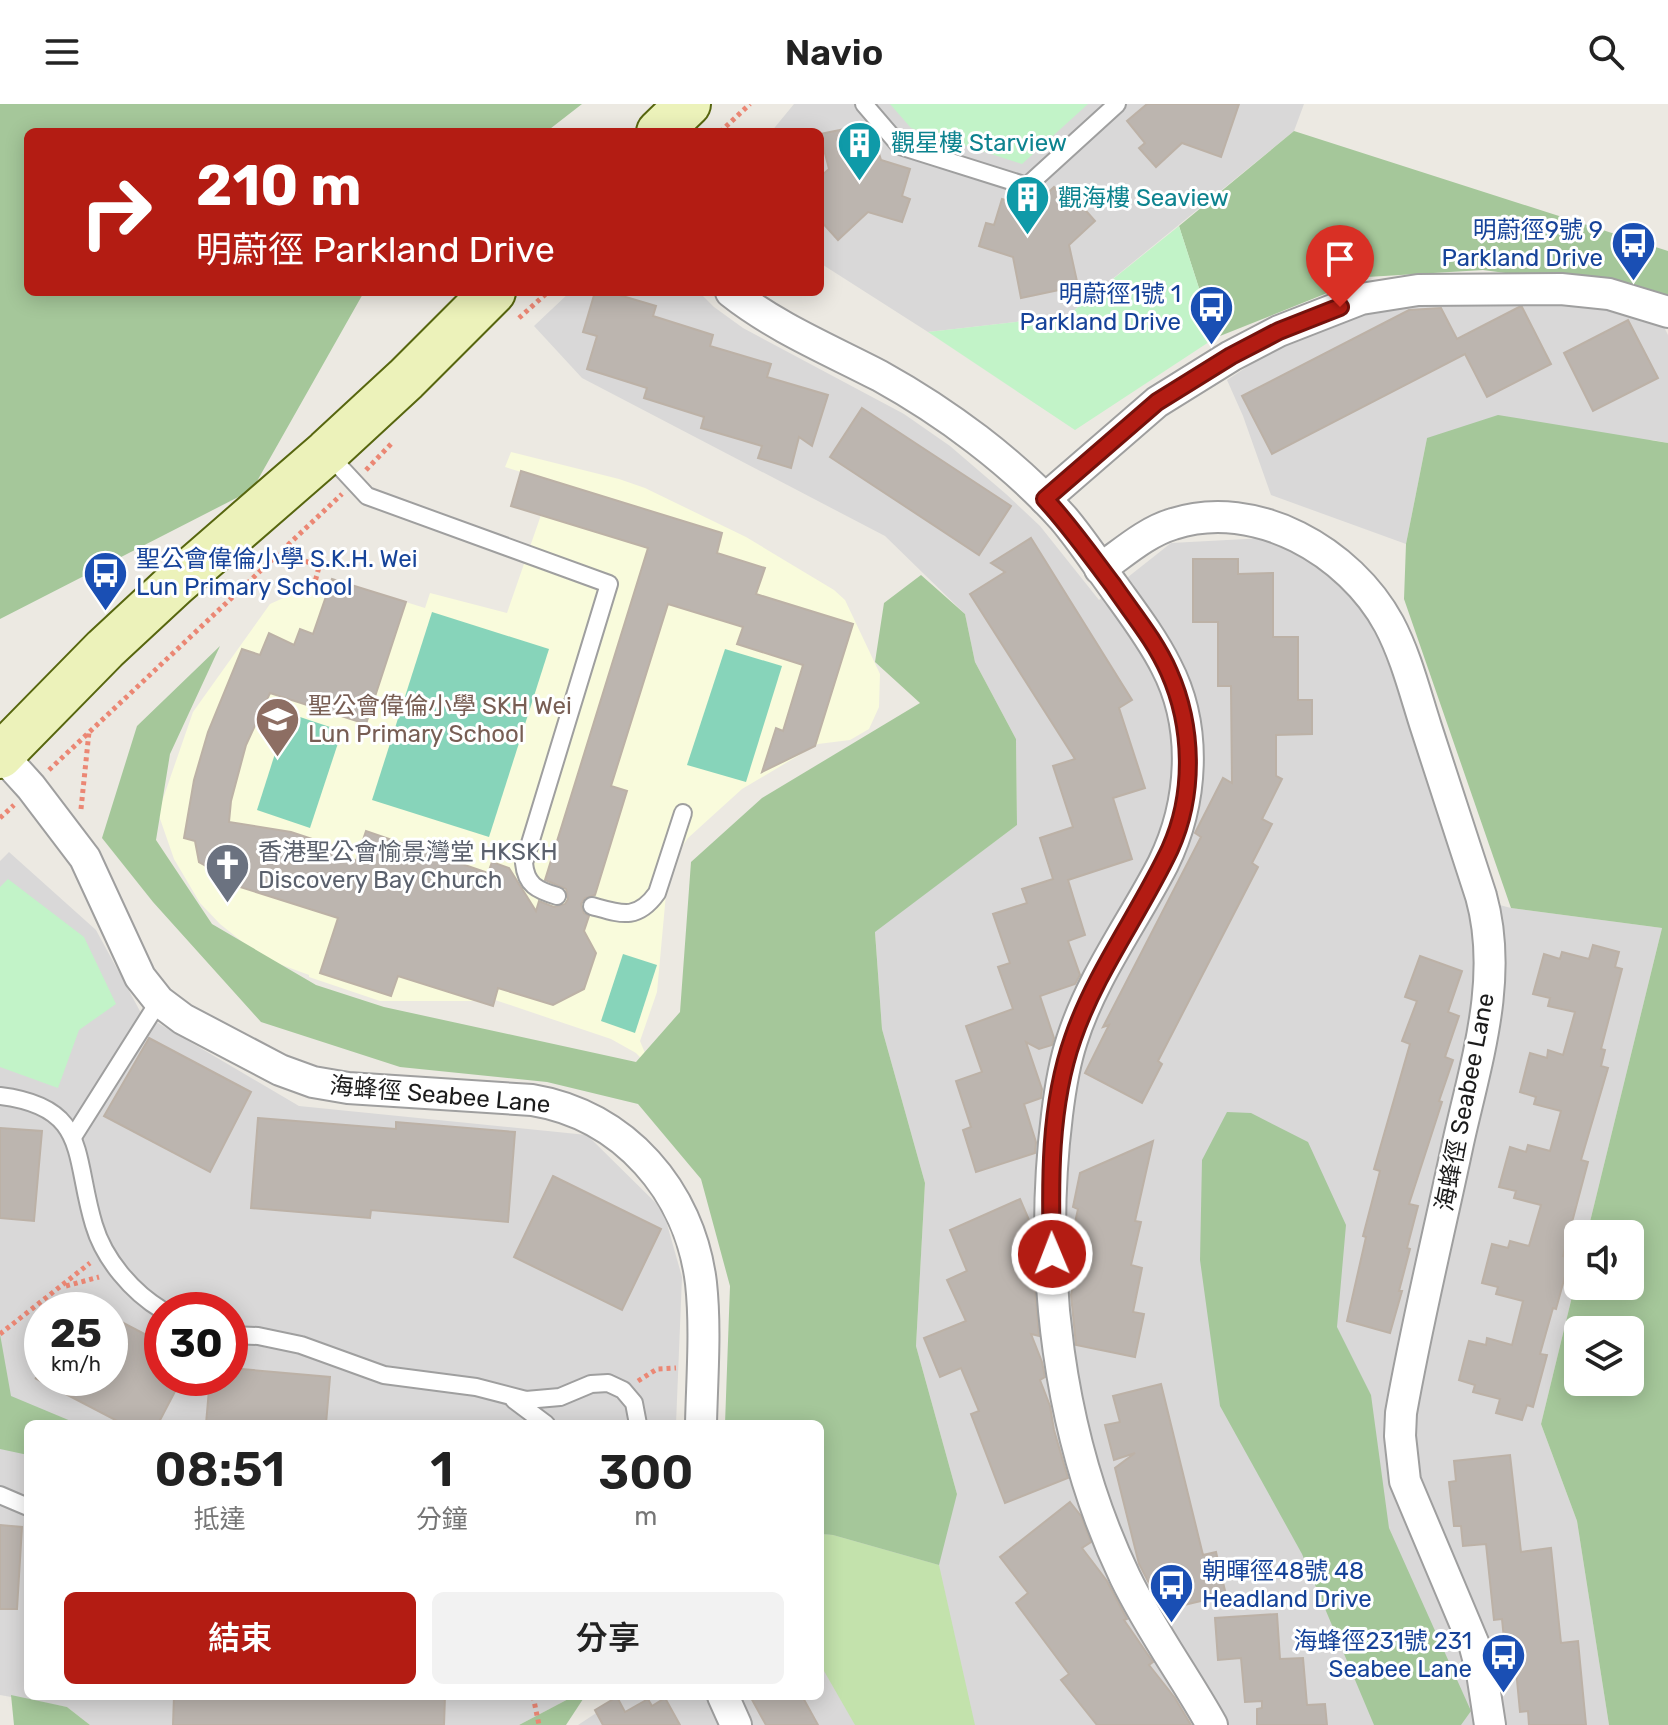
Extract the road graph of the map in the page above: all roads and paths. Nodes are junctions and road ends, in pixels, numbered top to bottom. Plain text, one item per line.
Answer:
1 (688, 104) edge
2 (750, 104) edge
3 (864, 104) edge
4 (1117, 104) edge
5 (663, 128) edge
6 (724, 128) edge
7 (536, 296) edge
8 (736, 296) edge
9 (505, 306) edge
10 (1668, 312) edge
11 (398, 437) dead end
12 (340, 467) junction
13 (1045, 499) junction
14 (288, 545) junction
15 (1100, 569) junction
16 (315, 582) dead end
17 (89, 731) junction
18 (1, 756) edge
19 (31, 787) junction
20 (683, 813) dead end
21 (0, 818) edge
22 (85, 858) junction
23 (557, 896) dead end
24 (592, 906) dead end
25 (159, 1001) junction
26 (0, 1096) edge
27 (73, 1137) junction
28 (105, 1250) junction
29 (120, 1272) junction
30 (61, 1287) junction
31 (144, 1296) edge
32 (0, 1334) edge
33 (248, 1336) edge
34 (702, 1368) junction
35 (623, 1390) junction
36 (509, 1397) junction
37 (541, 1420) edge
38 (637, 1420) edge
39 (701, 1420) edge
40 (0, 1495) edge
41 (24, 1505) edge
42 (534, 1700) edge
43 (725, 1700) edge
44 (539, 1725) edge
45 (736, 1725) edge
46 (1212, 1725) edge
47 (1490, 1725) edge

1 - 5 street
2 - 6 path
3 - 4 lane
7 - 9 path
8 - 13 street
9 - 12 street
10 - 13 street
11 - 12 path
12 - 14 path
12 - 18 street
12 - 23 lane
13 - 15 street
14 - 16 path
14 - 17 path
15 - 46 street
15 - 47 street, 海蜂徑 Seabee Lane
17 - 19 path
17 - 22 path
18 - 19 street, 海蜂徑 Seabee Lane
19 - 21 path
19 - 22 street, 海蜂徑 Seabee Lane
20 - 24 lane
22 - 25 street, 海蜂徑 Seabee Lane
25 - 27 lane
25 - 34 street, 海蜂徑 Seabee Lane
26 - 27 lane
27 - 28 lane
28 - 29 lane
28 - 30 path
29 - 30 path
29 - 31 lane
30 - 32 path
33 - 36 lane
34 - 35 path
34 - 39 street, 海蜂徑 Seabee Lane
35 - 36 lane
35 - 38 lane
36 - 37 lane
40 - 41 lane
42 - 44 path
43 - 45 street

